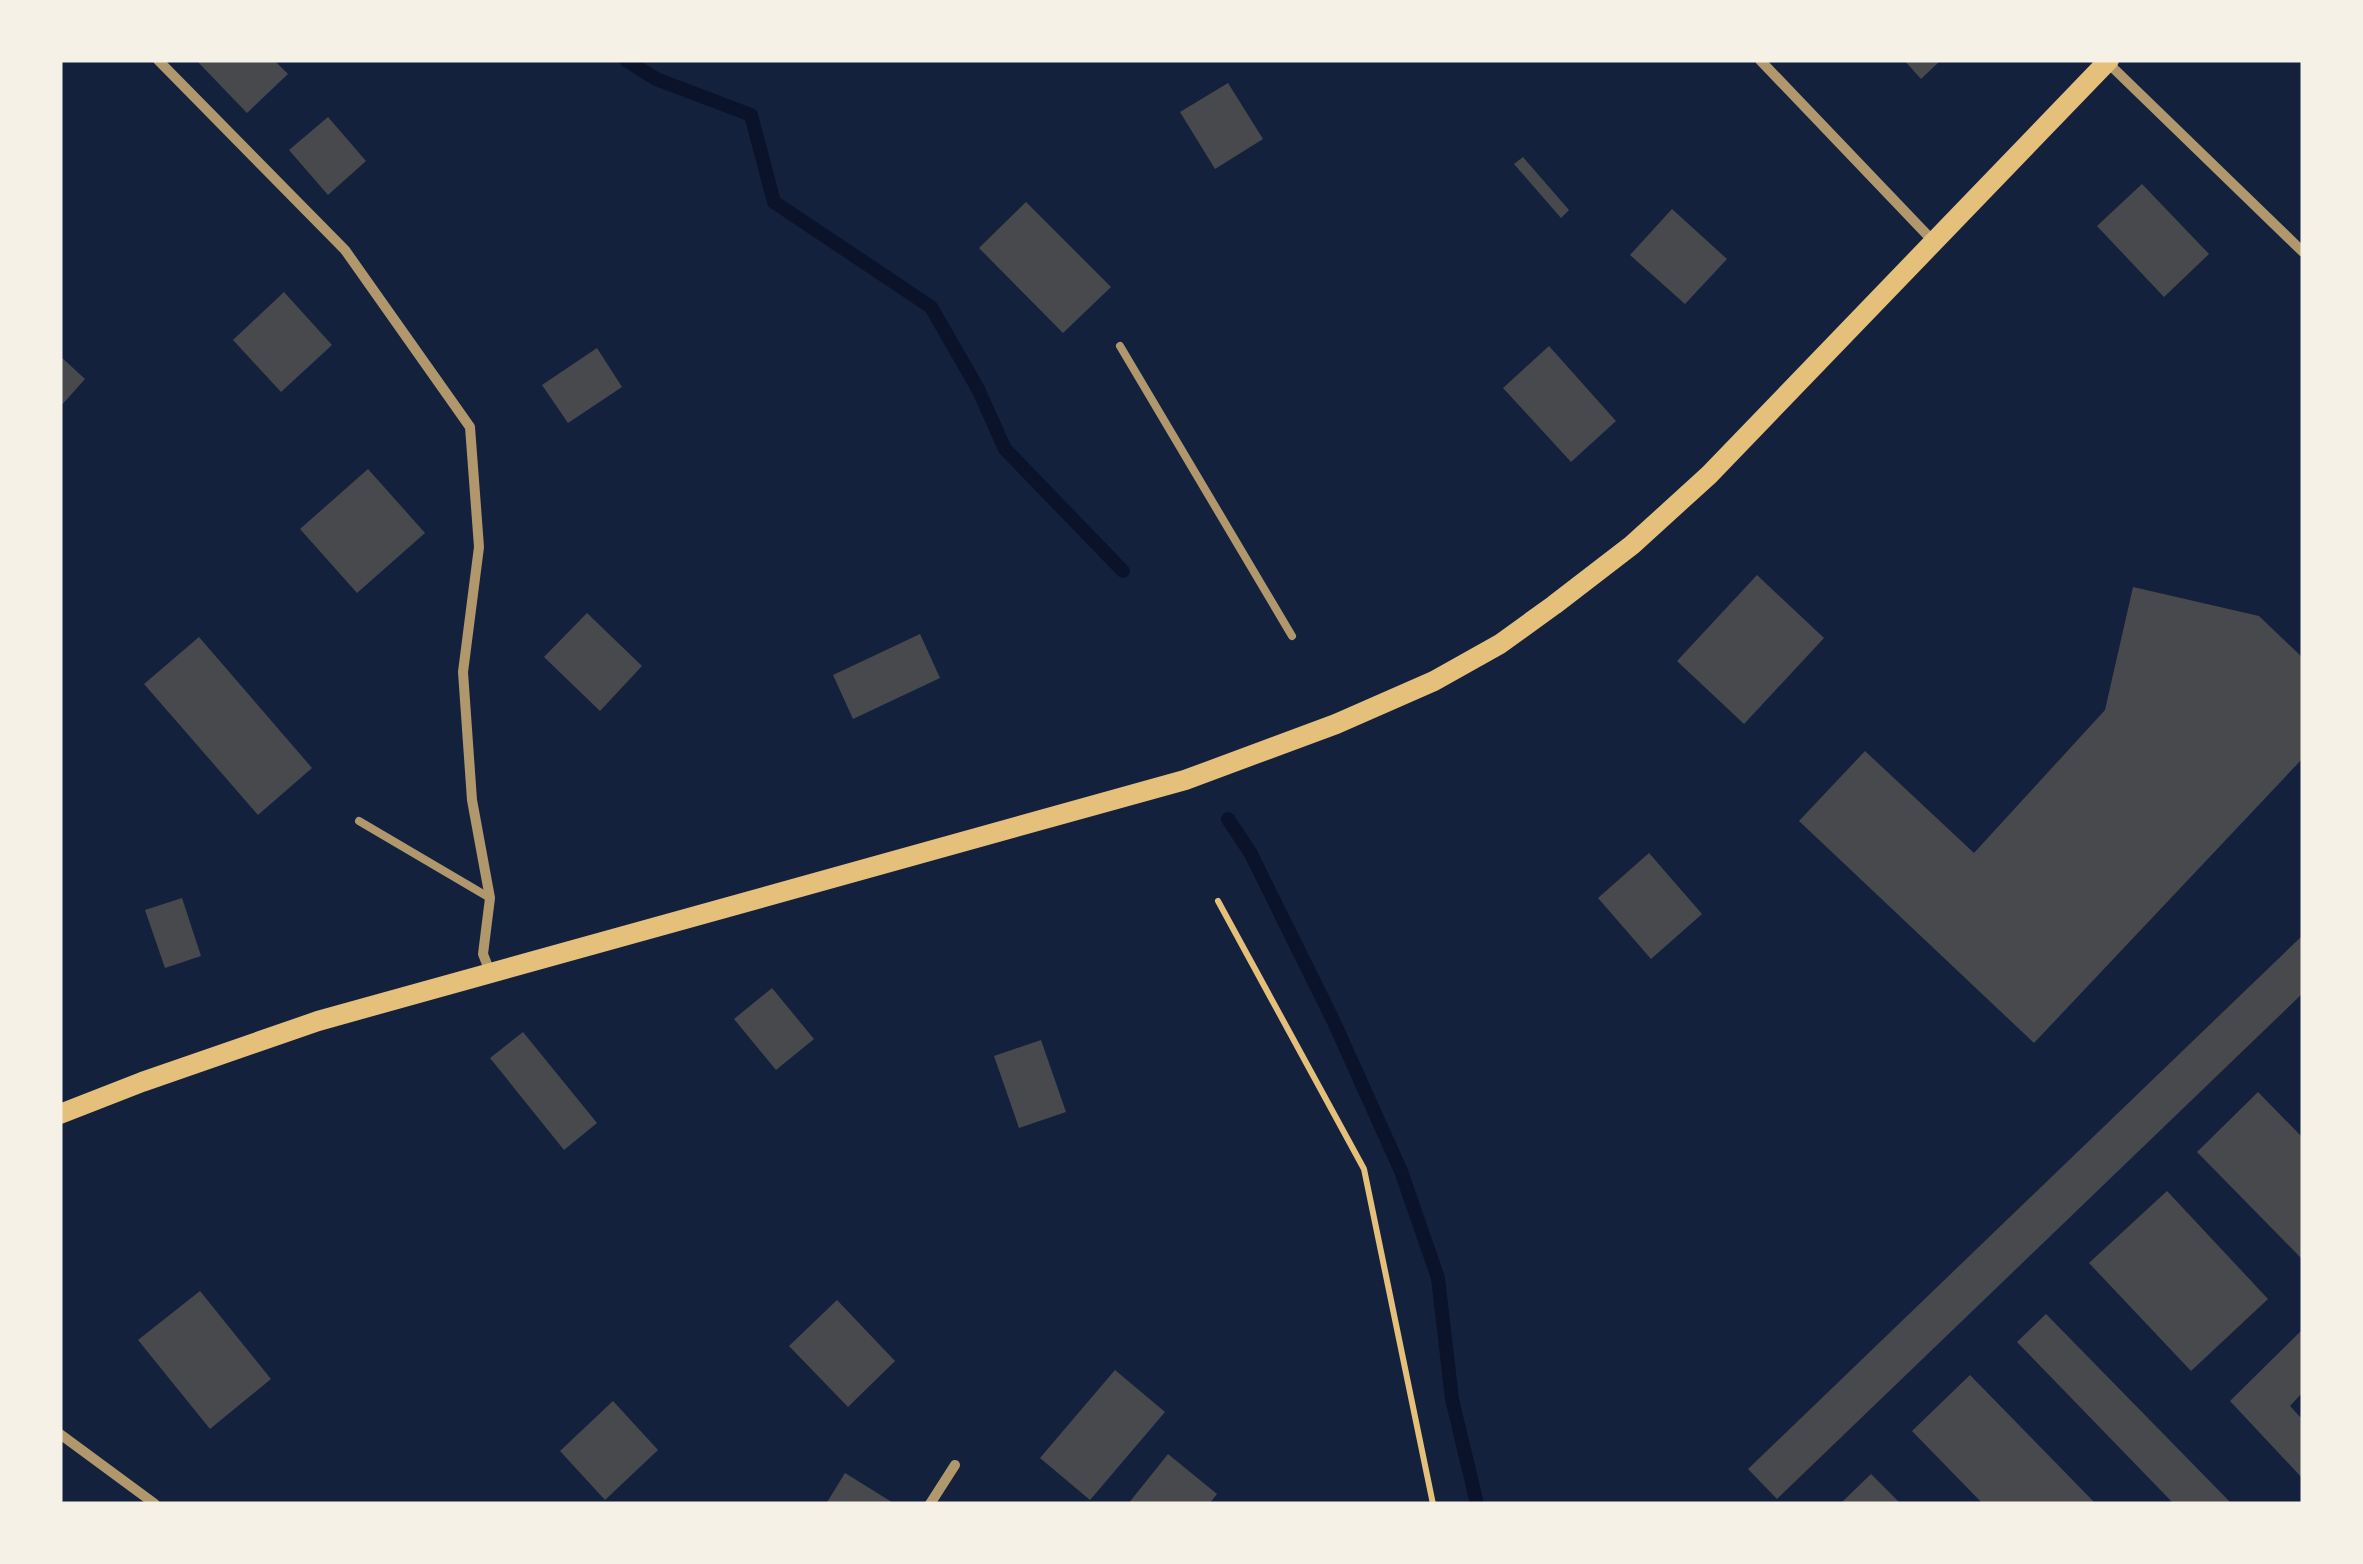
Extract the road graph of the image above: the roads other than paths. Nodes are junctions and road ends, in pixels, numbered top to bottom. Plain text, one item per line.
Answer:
1 (158, 60) edge
2 (1760, 60) edge
3 (2108, 61) edge
4 (1932, 241) junction
5 (2303, 252) edge
6 (1120, 346) dead end
7 (1292, 636) dead end
8 (359, 822) dead end
9 (490, 898) junction
10 (490, 972) junction
11 (60, 1114) edge
12 (60, 1434) edge
13 (956, 1465) dead end
14 (155, 1504) edge
15 (930, 1504) edge

1 - 9 street
2 - 4 street
3 - 4 main road
3 - 5 street
4 - 10 main road
6 - 7 lane
8 - 9 lane
9 - 10 street
10 - 11 main road
12 - 14 street
13 - 15 street

